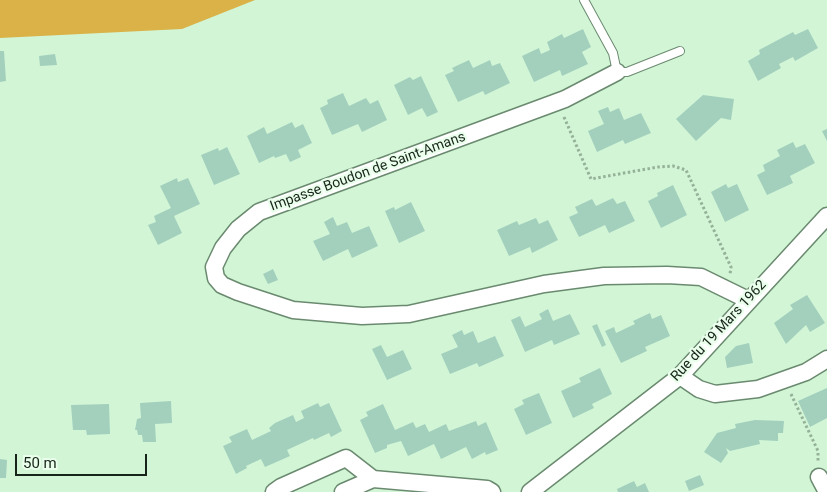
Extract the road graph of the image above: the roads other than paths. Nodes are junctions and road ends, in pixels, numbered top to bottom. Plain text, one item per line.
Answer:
1 (584, 0) edge
2 (680, 51) dead end
3 (617, 72) junction
4 (827, 216) edge
5 (748, 300) junction
6 (827, 359) edge
7 (680, 376) junction
8 (818, 477) road end
9 (373, 479) junction
10 (274, 492) edge
11 (343, 492) edge
12 (492, 492) edge
13 (530, 492) edge
14 (827, 492) edge

1 - 3 lane
2 - 3 lane
3 - 5 street, Impasse Boudon de Saint-Amans
4 - 5 street, Rue du 19 Mars 1962
5 - 7 street, Rue du 19 Mars 1962
6 - 7 street
7 - 13 street, Rue du 19 Mars 1962
8 - 14 street
9 - 10 street
9 - 11 street
9 - 12 street

